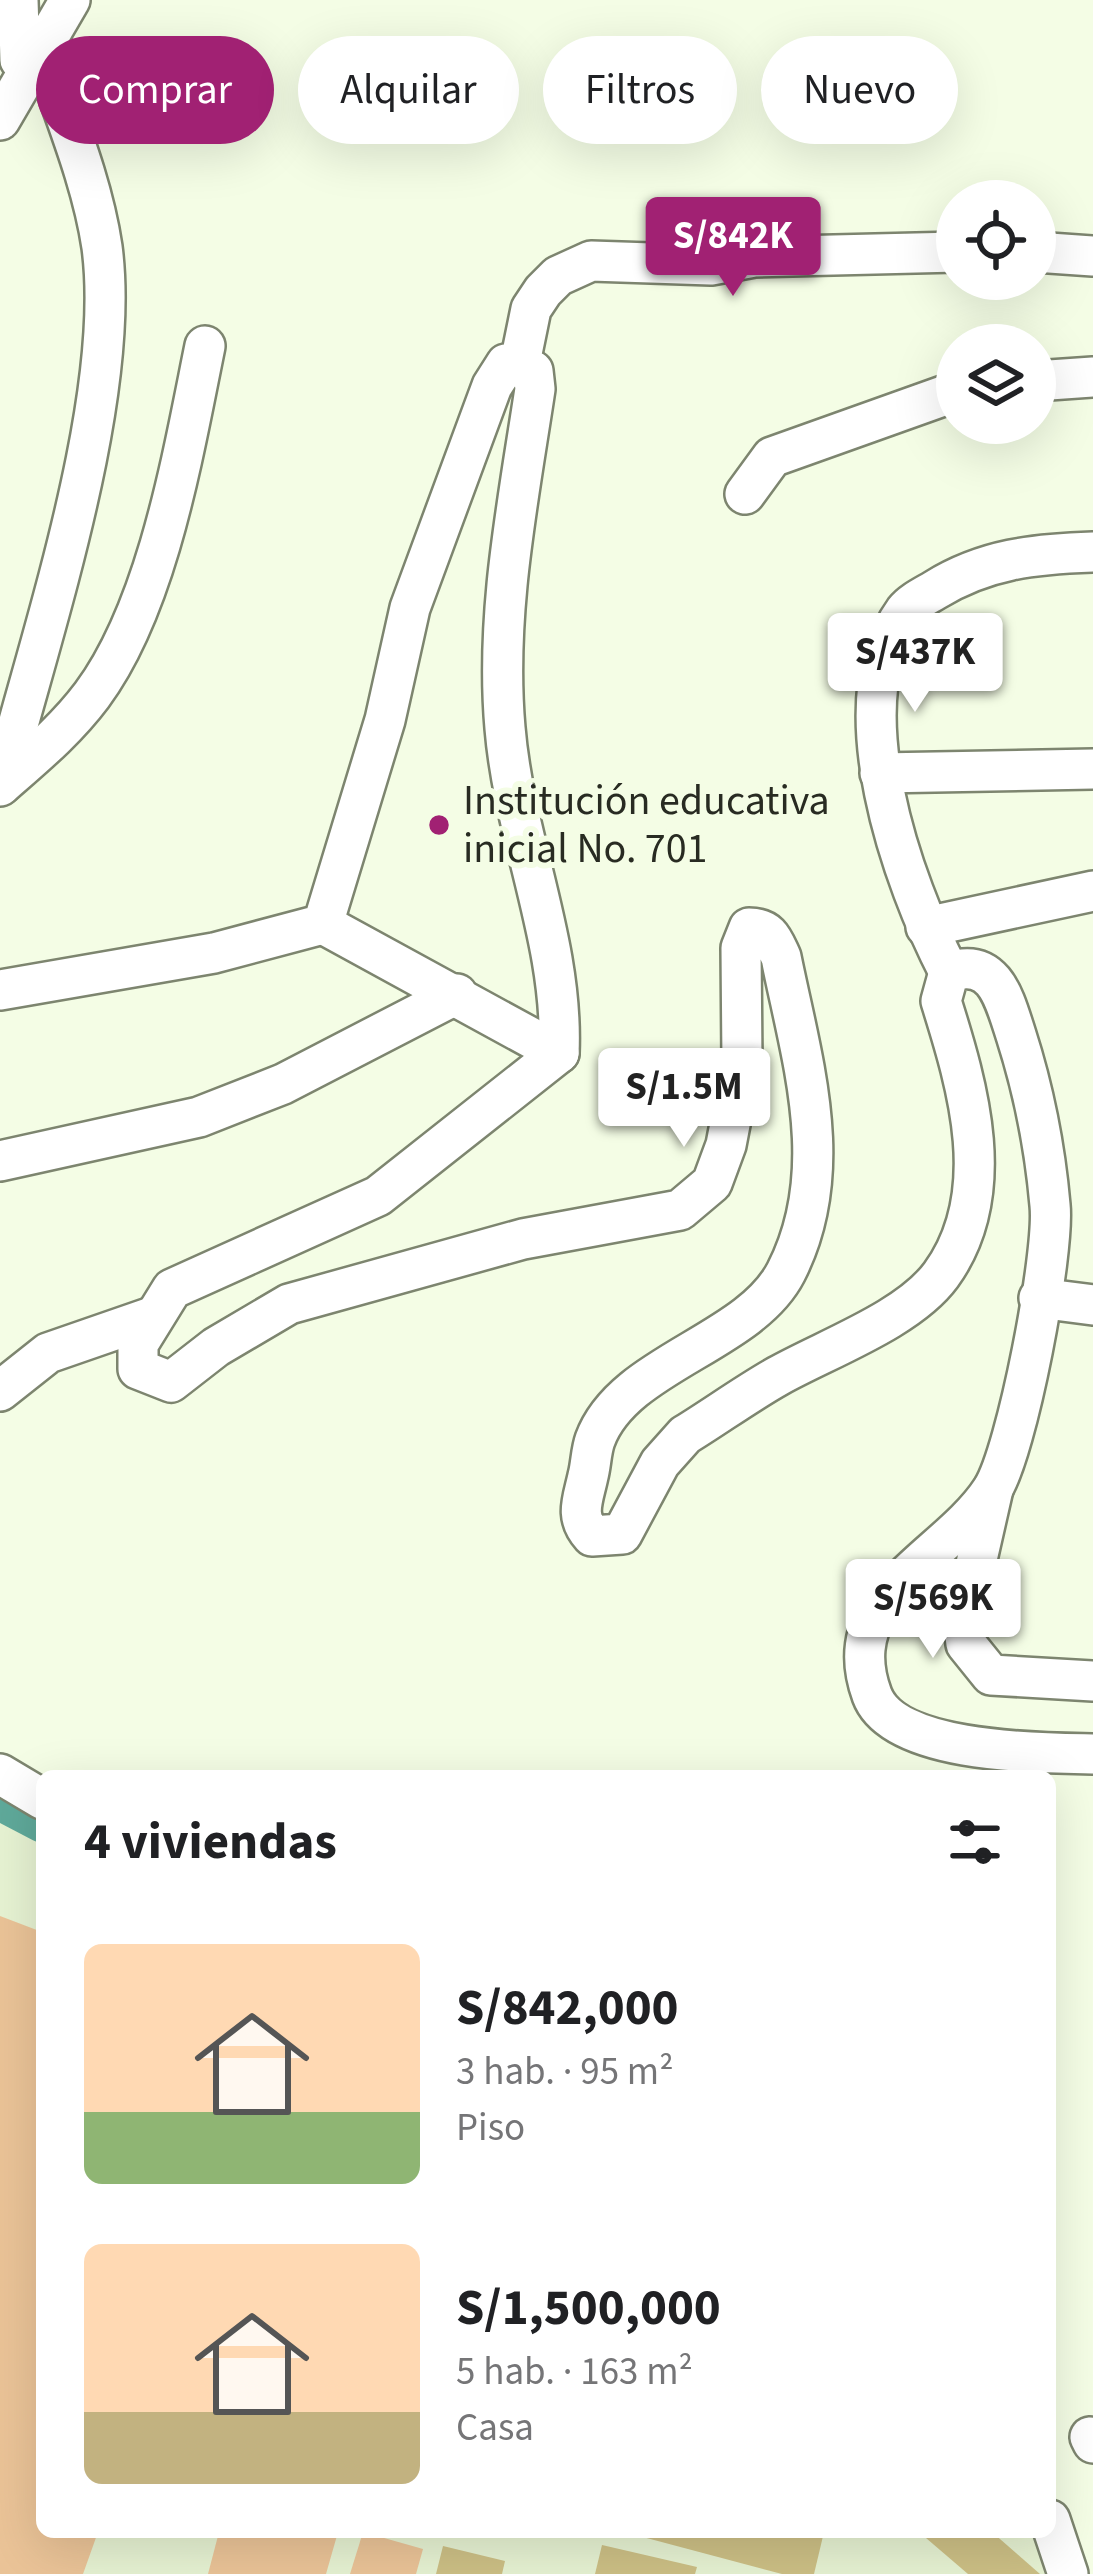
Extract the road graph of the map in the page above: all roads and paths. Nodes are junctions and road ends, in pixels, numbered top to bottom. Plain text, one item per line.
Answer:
1 (18, 0) edge
2 (70, 0) edge
3 (20, 55) edge
4 (0, 121) edge
5 (936, 252) edge
6 (1056, 253) edge
7 (1093, 256) edge
8 (205, 346) dead end
9 (520, 363) junction
10 (1093, 377) edge
11 (1056, 380) edge
12 (936, 398) edge
13 (745, 494) dead end
14 (1093, 552) edge
15 (1093, 769) edge
16 (880, 773) junction
17 (1, 784) edge
18 (1093, 891) edge
19 (323, 924) junction
20 (926, 927) junction
21 (949, 972) junction
22 (0, 990) edge
23 (457, 994) junction
24 (560, 1053) junction
25 (0, 1161) edge
26 (1039, 1298) junction
27 (1093, 1305) edge
28 (149, 1318) junction
29 (0, 1391) edge
30 (993, 1489) junction
31 (1093, 1681) edge
32 (1093, 1754) edge
33 (0, 1774) edge
34 (36, 1795) edge
35 (1056, 2538) edge
36 (1068, 2574) edge

1 - 3 street
2 - 3 street
3 - 4 street
3 - 17 street
5 - 9 street
6 - 7 street
8 - 17 street
9 - 19 street
9 - 24 street
10 - 11 street
12 - 13 street
14 - 16 street
15 - 16 street
16 - 20 street
18 - 20 street
19 - 22 street
19 - 23 street
20 - 21 street
21 - 26 street
21 - 28 street
23 - 24 street
23 - 25 street
24 - 28 street
26 - 27 street
26 - 30 street
28 - 29 street
30 - 31 street
30 - 32 street
33 - 34 street
35 - 36 street

